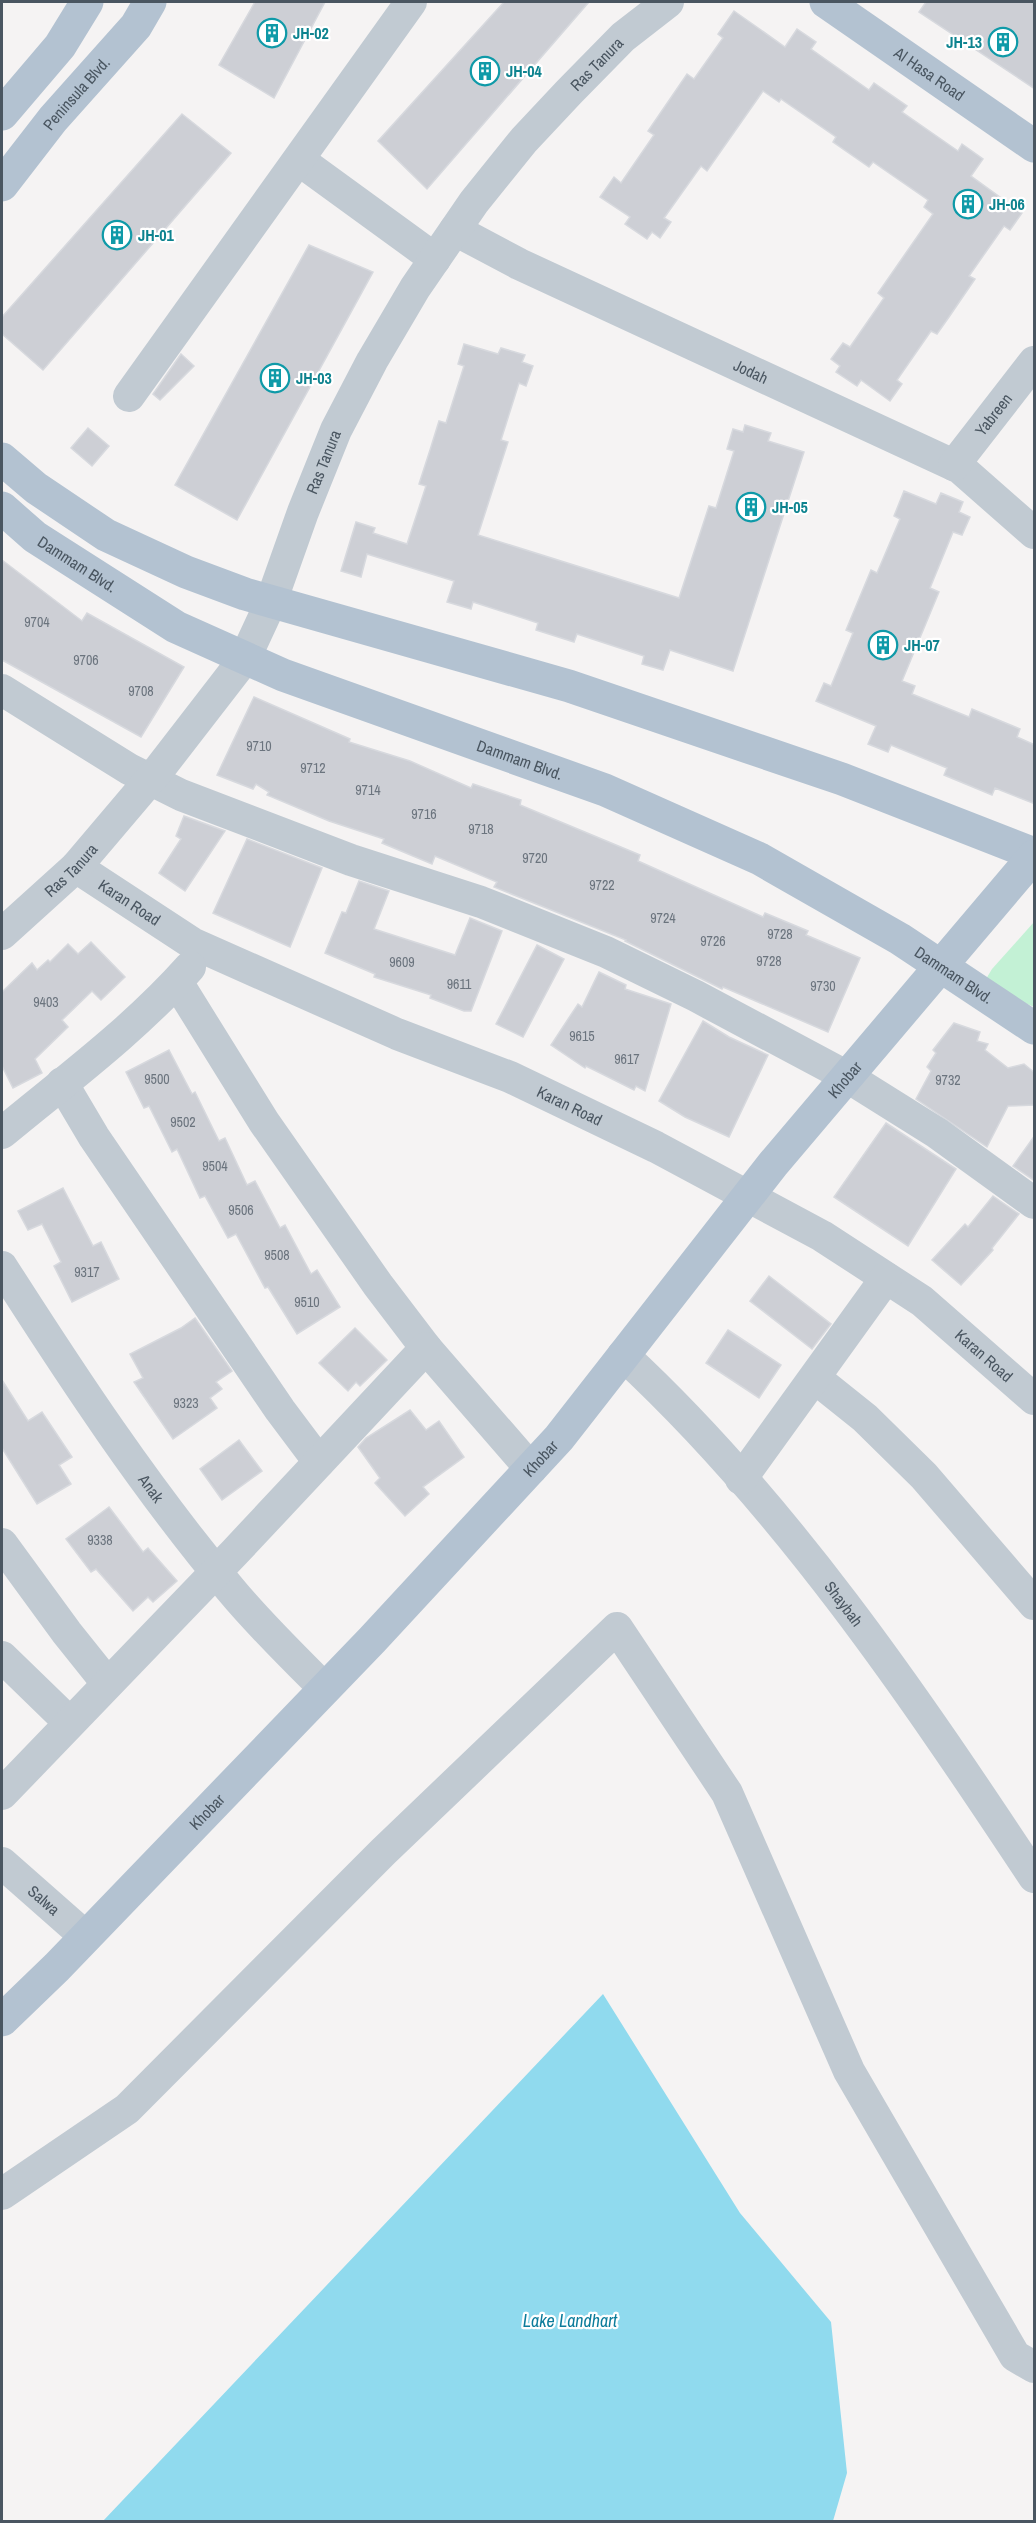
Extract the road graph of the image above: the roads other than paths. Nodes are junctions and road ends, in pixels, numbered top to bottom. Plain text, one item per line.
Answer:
1 (87, 2) edge
2 (150, 2) edge
3 (411, 2) edge
4 (668, 2) edge
5 (826, 2) edge
6 (2, 114) edge
7 (1035, 146) edge
8 (299, 160) junction
9 (2, 185) edge
10 (455, 230) junction
11 (435, 259) junction
12 (1035, 362) edge
13 (129, 396) dead end
14 (2, 459) edge
15 (954, 465) junction
16 (2, 508) edge
17 (1035, 533) edge
18 (271, 602) junction
19 (245, 658) junction
20 (2, 690) edge
21 (150, 780) junction
22 (1035, 855) edge
23 (76, 867) junction
24 (2, 934) edge
25 (206, 949) junction
26 (941, 966) junction
27 (177, 982) junction
28 (1035, 1028) edge
29 (846, 1076) junction
30 (62, 1083) junction
31 (2, 1133) edge
32 (748, 1196) junction
33 (1035, 1203) edge
34 (2, 1267) edge
35 (886, 1278) junction
36 (426, 1348) junction
37 (623, 1355) junction
38 (814, 1378) junction
39 (1035, 1399) edge
40 (319, 1462) junction
41 (531, 1469) junction
42 (741, 1479) junction
43 (2, 1544) edge
44 (216, 1571) junction
45 (1035, 1604) edge
46 (2, 1657) edge
47 (107, 1683) junction
48 (325, 1689) junction
49 (69, 1722) junction
50 (2, 1794) edge
51 (2, 1863) edge
52 (1035, 1877) edge
53 (86, 1937) junction
54 (2, 2020) edge
55 (2, 2194) edge
56 (1035, 2367) edge

1 - 6 main road
2 - 9 main road, Peninsula Blvd.
3 - 8 street
4 - 10 street, Ras Tanura
5 - 7 main road, Al Hasa Road
8 - 11 street
8 - 13 street
10 - 11 street, Ras Tanura
10 - 15 street, Jodah
11 - 18 street, Ras Tanura
12 - 15 street, Yabreen
14 - 18 main road
15 - 17 street, Jodah
16 - 19 main road, Dammam Blvd.
18 - 19 street, Ras Tanura
18 - 22 main road
19 - 21 street, Ras Tanura
19 - 26 main road, Dammam Blvd.
20 - 21 street
21 - 23 street, Ras Tanura
21 - 29 street
22 - 26 main road, Khobar
23 - 24 street, Ras Tanura
23 - 25 street, Karan Road
25 - 27 street
25 - 32 street, Karan Road
26 - 28 main road, Dammam Blvd.
26 - 29 main road, Khobar
27 - 30 street
27 - 36 street
29 - 32 main road, Khobar
29 - 33 street
30 - 31 street
30 - 40 street
32 - 35 street, Karan Road
32 - 37 main road, Khobar
34 - 44 street, Anak
35 - 38 street
35 - 39 street, Karan Road
36 - 40 street
36 - 41 street
37 - 41 main road, Khobar
37 - 42 street, Shaybah
38 - 42 street
38 - 45 street
40 - 44 street
41 - 48 main road, Khobar
42 - 52 street, Shaybah
43 - 47 street
44 - 47 street
44 - 48 street, Anak
46 - 49 street
47 - 49 street
48 - 53 main road, Khobar
49 - 50 street
51 - 53 street, Salwa
53 - 54 main road, Khobar
55 - 56 street

